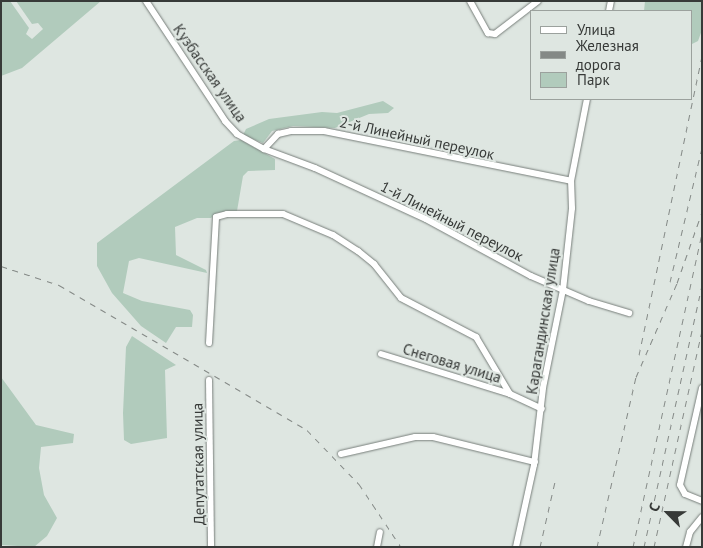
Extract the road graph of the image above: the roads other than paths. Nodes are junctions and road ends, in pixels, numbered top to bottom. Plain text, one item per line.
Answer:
1 (146, 1) edge
2 (470, 1) edge
3 (538, 1) edge
4 (587, 100) edge
5 (264, 149) junction
6 (572, 181) junction
7 (563, 290) junction
8 (629, 313) dead end
9 (209, 343) dead end
10 (381, 354) dead end
11 (210, 380) dead end
12 (702, 388) edge
13 (510, 394) junction
14 (542, 409) junction
15 (341, 454) dead end
16 (535, 462) junction
17 (699, 500) edge
18 (702, 506) edge
19 (702, 517) edge
20 (380, 532) dead end
21 (211, 547) edge
22 (377, 547) edge
23 (516, 547) edge
24 (686, 547) edge

1 - 5 street, Кузбасская улица
2 - 3 street
4 - 6 street, Карагандинская улица
5 - 6 street, 2-й Линейный переулок
5 - 7 street, 1-й Линейный переулок
6 - 7 street, Карагандинская улица
7 - 8 street, 1-й Линейный переулок
7 - 14 street, Карагандинская улица
9 - 13 street
10 - 13 street, Снеговая улица
11 - 21 street, Депутатская улица
12 - 17 street
13 - 14 street, Снеговая улица
14 - 16 street, Карагандинская улица
15 - 16 street
16 - 23 street, Карагандинская улица
17 - 18 street
19 - 24 street
20 - 22 street

